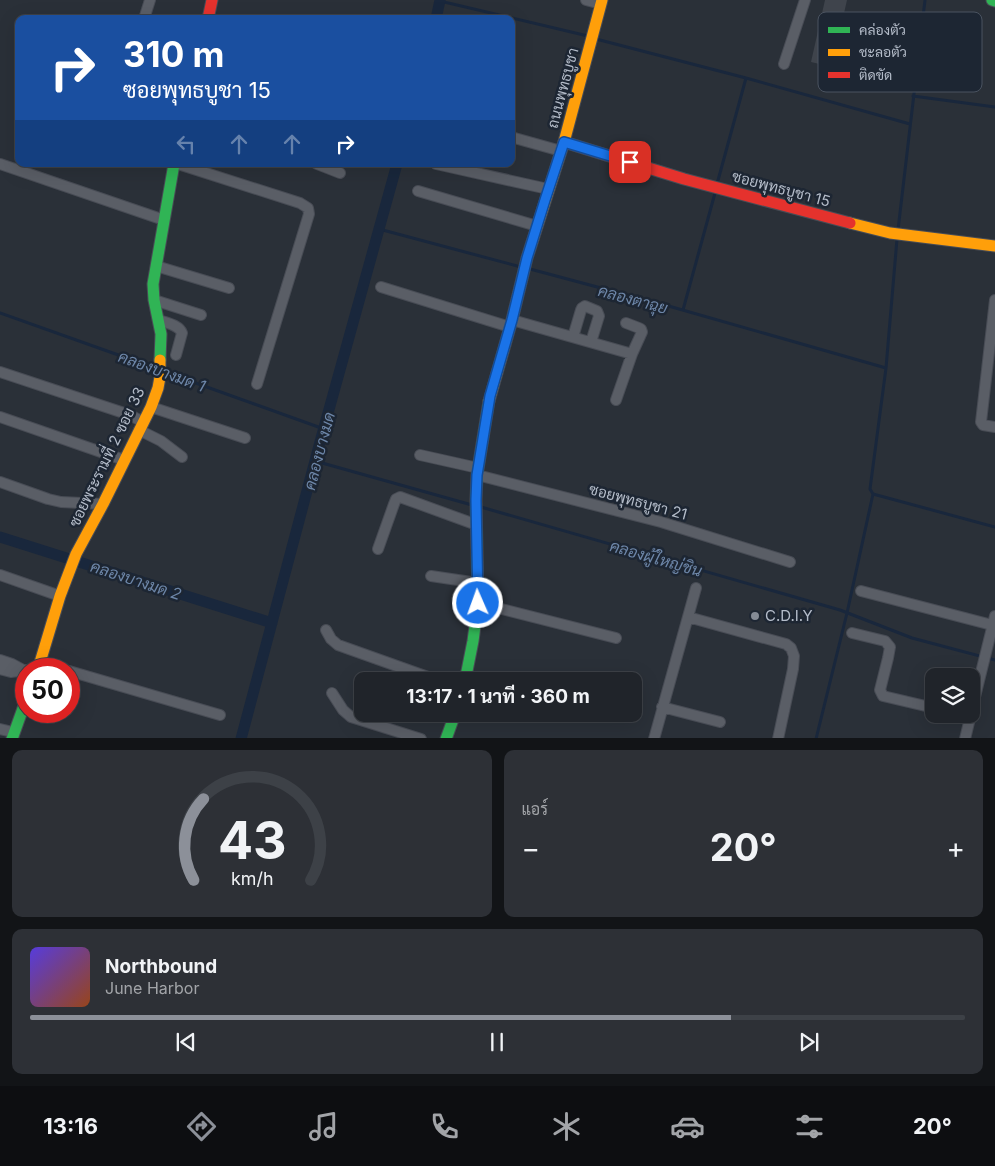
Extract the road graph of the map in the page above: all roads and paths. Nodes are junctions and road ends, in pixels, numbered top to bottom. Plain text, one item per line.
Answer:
1 (150, 0) edge
2 (212, 0) edge
3 (586, 0) edge
4 (805, 0) edge
5 (601, 2) edge
6 (145, 15) edge
7 (209, 15) edge
8 (784, 64) dead end
9 (515, 138) edge
10 (562, 147) junction
11 (0, 164) edge
12 (173, 167) edge
13 (187, 167) edge
14 (324, 167) edge
15 (449, 167) edge
16 (340, 173) dead end
17 (548, 189) junction
18 (418, 191) dead end
19 (164, 220) junction
20 (537, 226) junction
21 (995, 246) edge
22 (156, 266) junction
23 (381, 287) dead end
24 (229, 288) dead end
25 (154, 300) junction
26 (995, 300) edge
27 (201, 315) dead end
28 (159, 320) junction
29 (626, 323) dead end
30 (511, 324) junction
31 (574, 338) junction
32 (591, 342) junction
33 (632, 354) junction
34 (176, 355) dead end
35 (0, 372) edge
36 (257, 384) dead end
37 (616, 400) dead end
38 (151, 407) junction
39 (0, 417) edge
40 (141, 426) junction
41 (995, 427) edge
42 (246, 438) dead end
43 (420, 455) dead end
44 (182, 457) dead end
45 (124, 460) junction
46 (478, 472) junction
47 (0, 482) edge
48 (103, 504) junction
49 (477, 520) junction
50 (378, 549) dead end
51 (790, 562) dead end
52 (0, 575) edge
53 (431, 576) dead end
54 (478, 583) junction
55 (696, 588) dead end
56 (861, 591) dead end
57 (60, 596) junction
58 (478, 603) junction
59 (688, 617) junction
60 (994, 620) edge
61 (326, 630) dead end
62 (852, 633) dead end
63 (616, 638) dead end
64 (36, 658) edge
65 (0, 660) edge
66 (15, 665) edge
67 (0, 669) edge
68 (15, 671) edge
69 (980, 671) edge
70 (412, 672) edge
71 (466, 672) edge
72 (80, 674) edge
73 (332, 693) dead end
74 (925, 706) edge
75 (662, 707) junction
76 (220, 715) dead end
77 (451, 722) edge
78 (720, 722) dead end
79 (17, 723) edge
80 (967, 723) edge
81 (0, 729) edge
82 (13, 735) edge
83 (421, 738) edge
84 (446, 738) edge
85 (654, 738) edge
86 (778, 738) edge
87 (965, 738) edge

1 - 6 street
2 - 7 street
3 - 5 street
4 - 8 street
5 - 10 street, ถนนพุทธบูชา
9 - 10 street
10 - 17 street, ถนนพุทธบูชา
10 - 21 street, ซอยพุทธบูชา 15
11 - 19 street
12 - 19 street, ซอยพระรามที่ 2 ซอย 33
13 - 36 street
14 - 16 street
15 - 17 street
17 - 20 street, ถนนพุทธบูชา
18 - 20 street
19 - 22 street, ซอยพระรามที่ 2 ซอย 33
20 - 30 street, ถนนพุทธบูชา
22 - 24 street
22 - 25 street, ซอยพระรามที่ 2 ซอย 33
23 - 30 street
25 - 27 street
25 - 28 street, ซอยพระรามที่ 2 ซอย 33
26 - 41 street
28 - 34 street
28 - 38 street, ซอยพระรามที่ 2 ซอย 33
29 - 33 street
30 - 31 street
30 - 46 street, ถนนพุทธบูชา
31 - 32 street
31 - 32 street
32 - 33 street
33 - 37 street
35 - 40 street
38 - 40 street, ซอยพระรามที่ 2 ซอย 33
38 - 42 street
39 - 45 street
40 - 44 street
40 - 45 street, ซอยพระรามที่ 2 ซอย 33
43 - 46 street, ซอยพุทธบูชา 21
45 - 48 street, ซอยพระรามที่ 2 ซอย 33
46 - 49 street, ถนนพุทธบูชา
46 - 51 street, ซอยพุทธบูชา 21
47 - 48 street
48 - 57 street, ซอยพระรามที่ 2 ซอย 33
49 - 50 street
49 - 54 street, ถนนพุทธบูชา
52 - 57 street
53 - 54 street
54 - 58 street, ถนนพุทธบูชา
55 - 59 street
56 - 60 street
57 - 64 street, ซอยพระรามที่ 2 ซอย 33
58 - 63 street
58 - 71 street, ถนนพุทธบูชา
59 - 75 street
59 - 86 street
60 - 69 street
61 - 70 street
62 - 74 street
65 - 66 street
67 - 68 street
72 - 76 street
73 - 83 street
75 - 78 street
75 - 85 street
77 - 84 street
79 - 82 street
80 - 87 street
81 - 82 street

